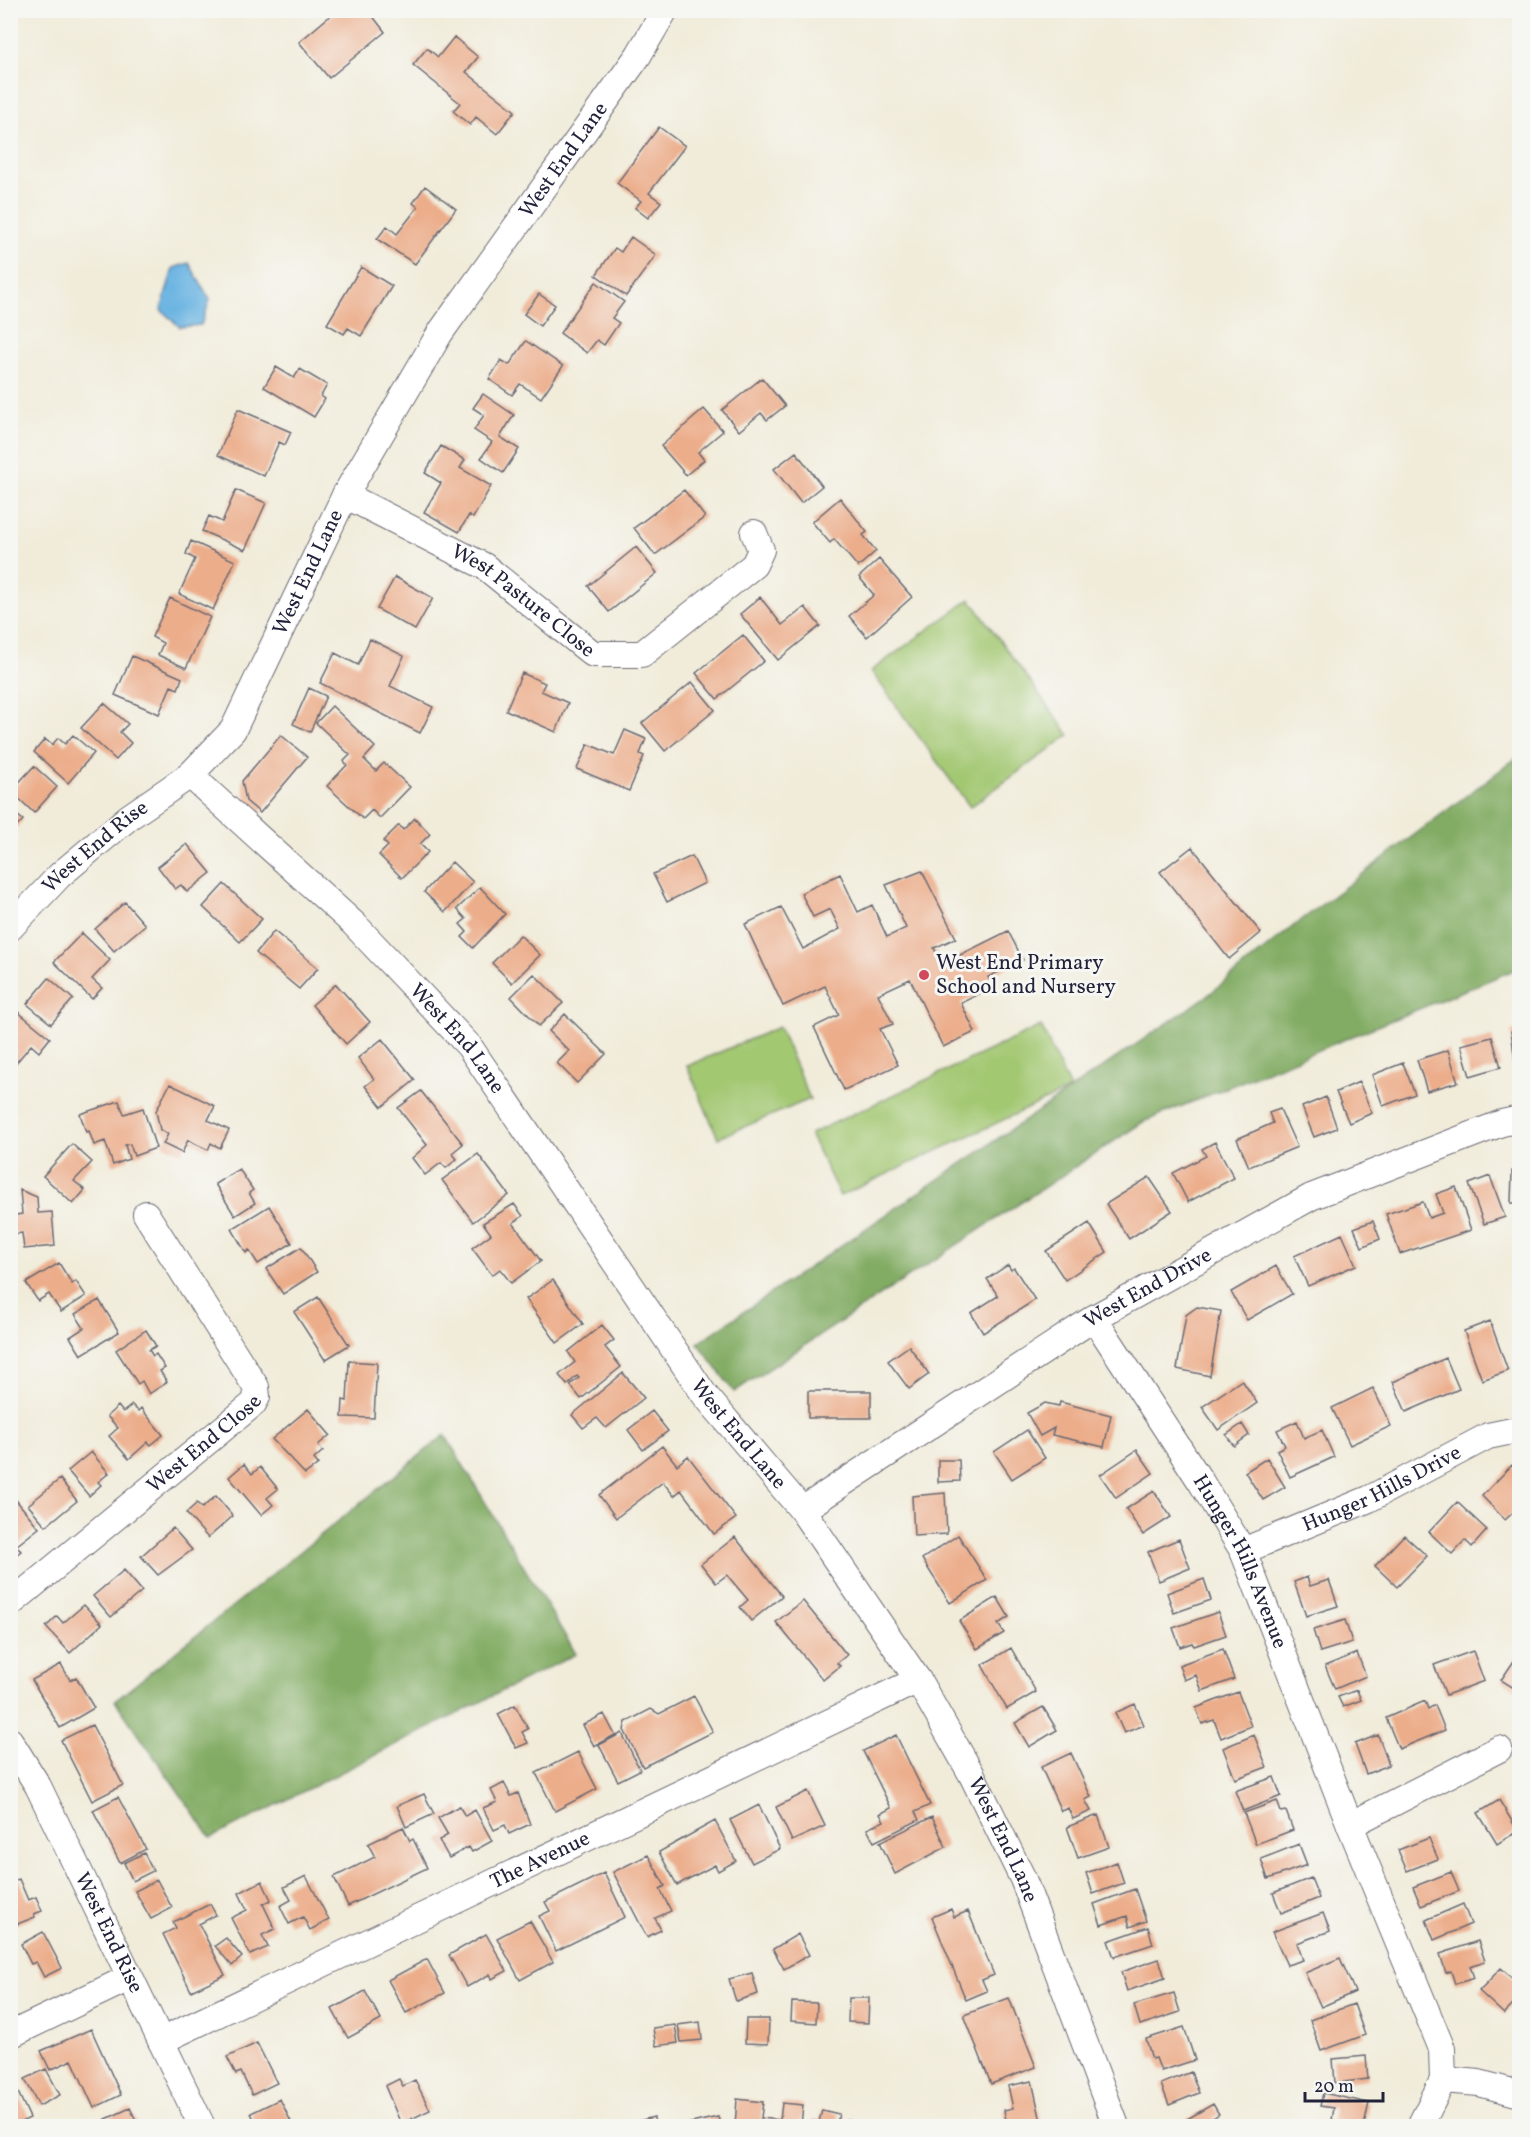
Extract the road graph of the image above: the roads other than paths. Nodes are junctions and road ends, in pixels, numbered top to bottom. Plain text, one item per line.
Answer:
1 (665, 10) edge
2 (345, 495) junction
3 (754, 533) dead end
4 (190, 775) junction
5 (10, 928) edge
6 (1520, 1119) edge
7 (146, 1214) dead end
8 (1095, 1317) junction
9 (1520, 1433) edge
10 (802, 1510) junction
11 (1243, 1551) junction
12 (10, 1604) edge
13 (918, 1680) junction
14 (10, 1741) edge
15 (1499, 1749) dead end
16 (1350, 1825) junction
17 (129, 1978) junction
18 (10, 2035) edge
19 (161, 2041) junction
20 (1443, 2080) junction
21 (1520, 2094) edge
22 (202, 2127) edge
23 (1116, 2127) edge
24 (1420, 2127) edge

1 - 2 street, West End Lane
2 - 3 street, West Pasture Close
2 - 4 street, West End Lane
4 - 5 street, West End Rise
4 - 10 street, West End Lane
6 - 8 street, West End Drive
7 - 12 street, West End Close
8 - 10 street, West End Drive
8 - 11 street, Hunger Hills Avenue
9 - 11 street, Hunger Hills Drive
10 - 13 street, West End Lane
11 - 16 street, Hunger Hills Avenue
13 - 19 street, The Avenue
13 - 23 street, West End Lane
14 - 17 street, West End Rise
15 - 16 street
16 - 20 street, Hunger Hills Avenue
17 - 18 street
17 - 19 street, West End Rise
19 - 22 street, West End Rise
20 - 21 street
20 - 24 street, Hunger Hills Avenue

